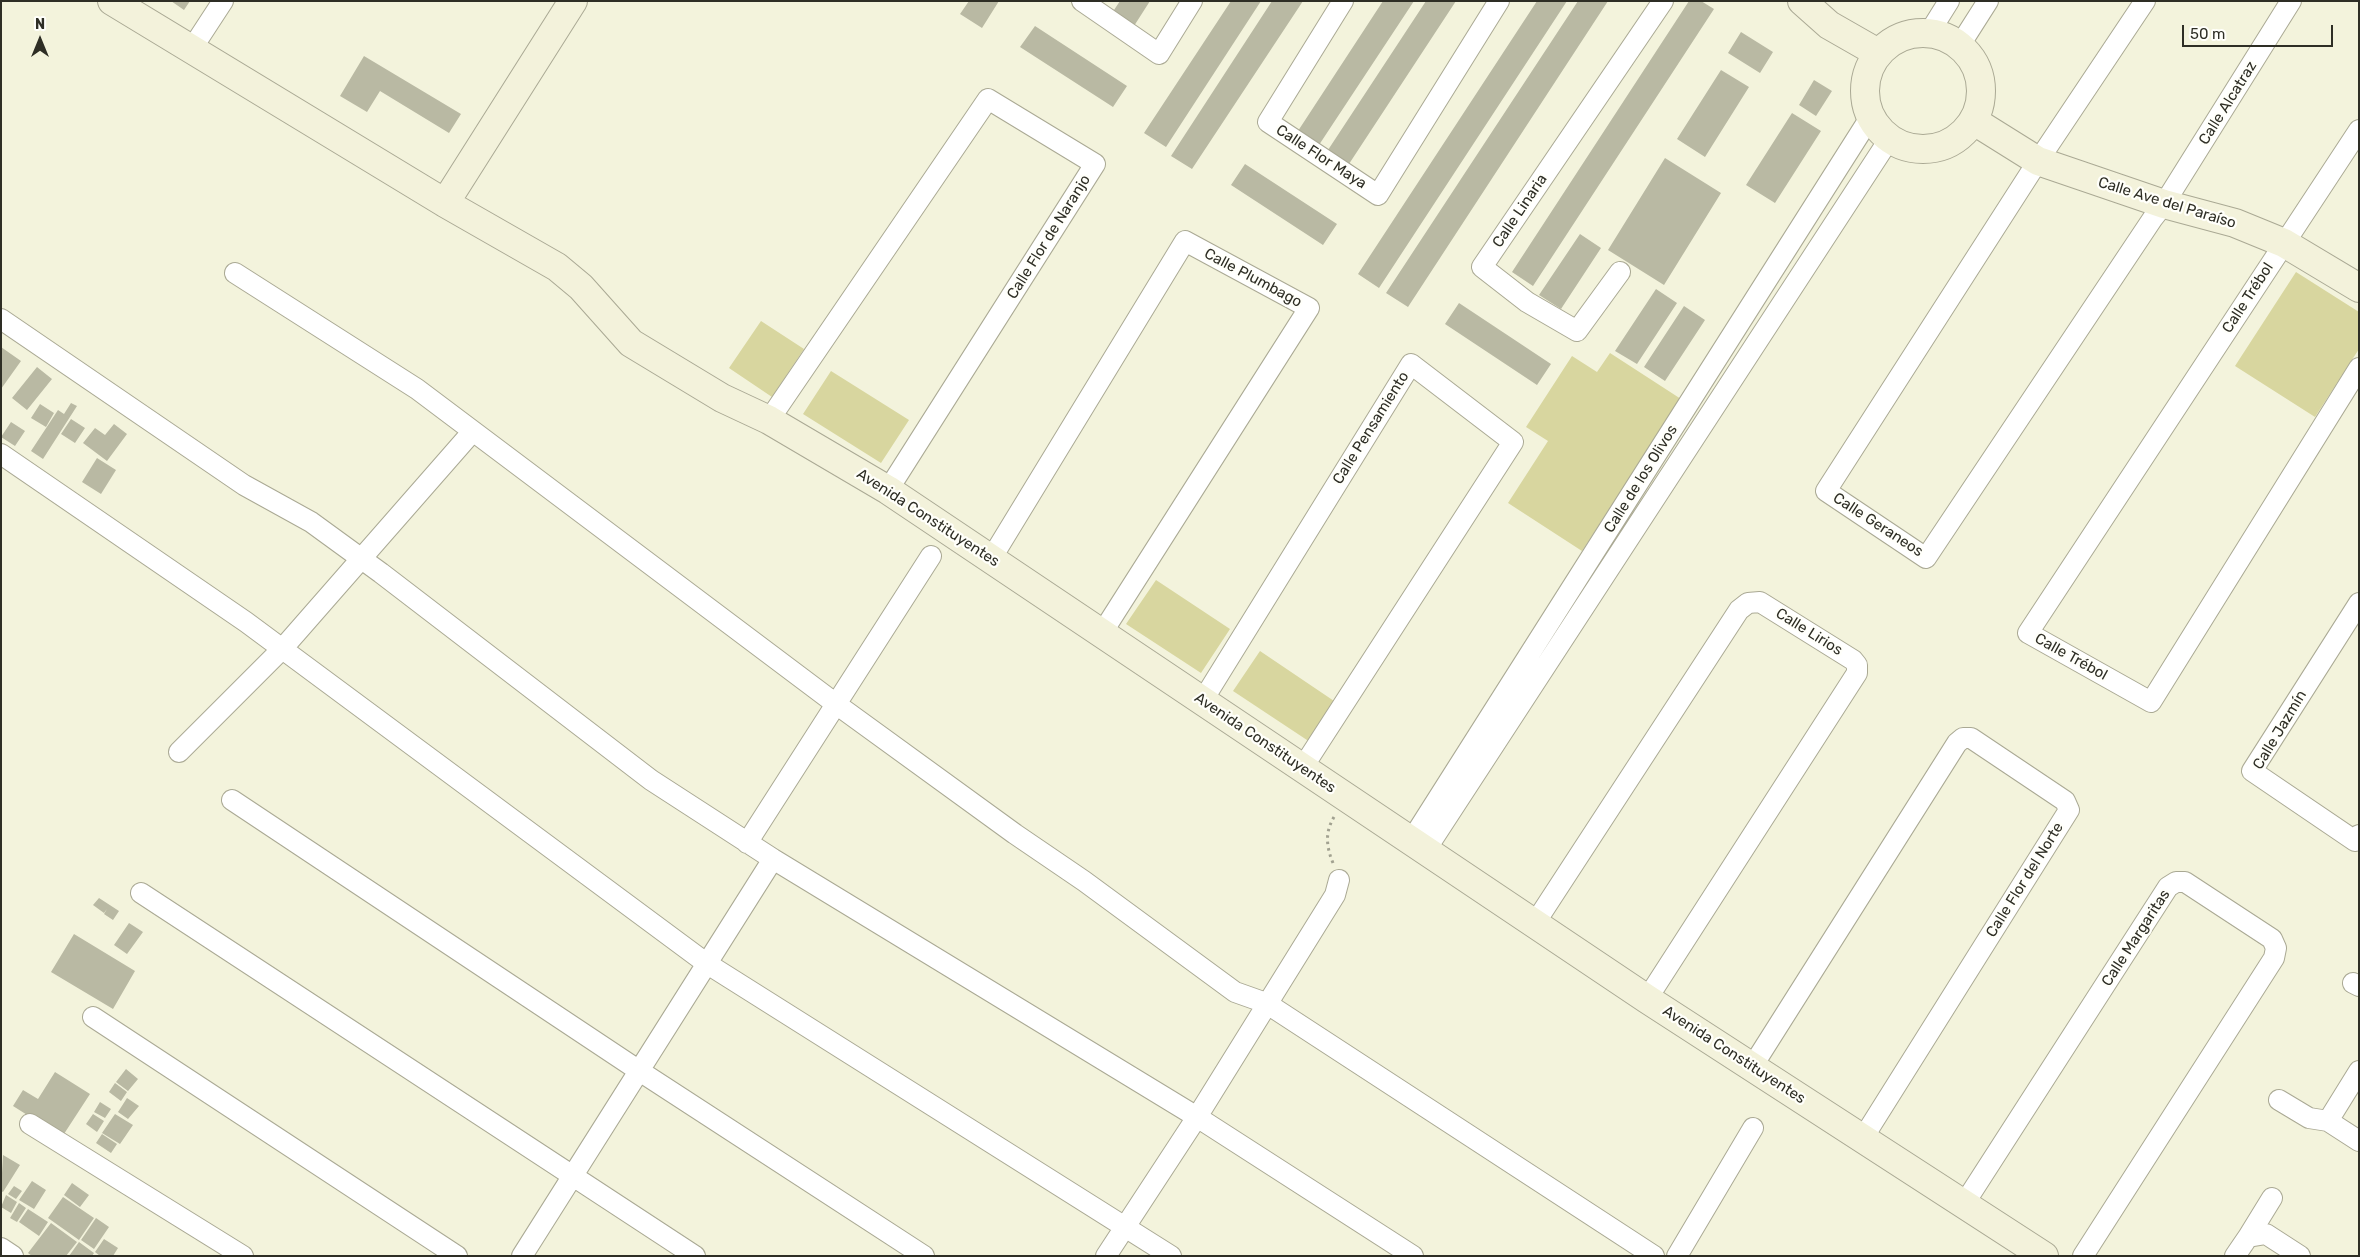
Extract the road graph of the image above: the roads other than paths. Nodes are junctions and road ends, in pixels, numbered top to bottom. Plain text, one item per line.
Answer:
1 (112, 1) edge
2 (223, 1) edge
3 (573, 1) edge
4 (1082, 1) edge
5 (1192, 1) edge
6 (1343, 1) edge
7 (1499, 1) edge
8 (1663, 1) edge
9 (1802, 1) edge
10 (1949, 1) edge
11 (1988, 1) edge
12 (2145, 1) edge
13 (2291, 1) edge
14 (1929, 33) junction
15 (1960, 46) junction
16 (191, 50) junction
17 (1878, 53) junction
18 (1871, 116) junction
19 (1974, 121) junction
20 (2359, 130) edge
21 (1890, 138) junction
22 (2038, 161) junction
23 (445, 203) junction
24 (2164, 204) junction
25 (2284, 244) junction
26 (1620, 272) dead end
27 (235, 273) dead end
28 (2359, 288) edge
29 (1, 319) edge
30 (2359, 368) edge
31 (769, 420) junction
32 (473, 431) junction
33 (1, 454) edge
34 (888, 490) junction
35 (931, 556) dead end
36 (360, 558) junction
37 (991, 559) junction
38 (2359, 603) edge
39 (1102, 633) junction
40 (282, 648) junction
41 (1203, 700) junction
42 (836, 704) junction
43 (179, 752) dead end
44 (1304, 768) junction
45 (232, 800) dead end
46 (2359, 834) edge
47 (747, 843) junction
48 (1418, 846) junction
49 (773, 859) junction
50 (1339, 880) road end
51 (141, 893) dead end
52 (1535, 924) junction
53 (706, 963) junction
54 (1647, 999) junction
55 (1266, 1004) junction
56 (93, 1017) dead end
57 (1752, 1067) junction
58 (638, 1070) junction
59 (2359, 1071) edge
60 (2279, 1100) dead end
61 (1196, 1117) junction
62 (2328, 1122) junction
63 (30, 1124) dead end
64 (1753, 1128) dead end
65 (1862, 1138) junction
66 (2359, 1141) edge
67 (571, 1176) junction
68 (2272, 1198) dead end
69 (1964, 1204) junction
70 (1125, 1226) junction
71 (2248, 1237) junction
72 (1, 1248) edge
73 (13, 1256) edge
74 (243, 1256) edge
75 (457, 1256) edge
76 (522, 1256) edge
77 (695, 1256) edge
78 (924, 1256) edge
79 (1106, 1256) edge
80 (1171, 1256) edge
81 (1413, 1256) edge
82 (1654, 1256) edge
83 (1677, 1256) edge
84 (2044, 1256) edge
85 (2083, 1256) edge
86 (2235, 1256) edge
87 (2300, 1256) edge

1 - 16 main road, Avenida Constituyentes
2 - 16 street
3 - 23 main road
4 - 5 street
6 - 7 street, Calle Flor Maya
8 - 26 street, Calle Linaria
9 - 17 main road
10 - 14 street
11 - 15 street
12 - 22 street
13 - 24 street, Calle Alcatraz
14 - 15 main road
14 - 17 main road
15 - 19 main road
16 - 23 main road, Avenida Constituyentes
17 - 18 main road
18 - 21 main road
18 - 48 street, Calle de los Olivos
19 - 21 main road
19 - 22 main road, Calle Ave del Paraíso
20 - 25 street
21 - 48 street, Calle de los Olivos
22 - 24 main road, Calle Ave del Paraíso
22 - 24 street, Calle Geraneos
23 - 31 main road, Avenida Constituyentes
24 - 25 main road, Calle Ave del Paraíso
25 - 28 main road, Calle Ave del Paraíso
25 - 30 street, Calle Trébol
27 - 32 street
29 - 36 street
31 - 34 main road, Avenida Constituyentes
31 - 34 street, Calle Flor de Naranjo
32 - 36 street
32 - 42 street
33 - 40 street
34 - 37 main road, Avenida Constituyentes
35 - 42 street
36 - 40 street
36 - 47 street
37 - 39 main road, Avenida Constituyentes
37 - 39 street, Calle Plumbago
38 - 46 street, Calle Jazmín
39 - 41 main road, Avenida Constituyentes
40 - 43 street
40 - 53 street
41 - 44 main road, Avenida Constituyentes
41 - 44 street, Calle Pensamiento
42 - 47 street
42 - 55 street
44 - 48 main road, Avenida Constituyentes
45 - 58 street
47 - 49 street
48 - 52 main road, Avenida Constituyentes
49 - 53 street
49 - 61 street
50 - 55 street
51 - 67 street
52 - 54 main road, Avenida Constituyentes
52 - 54 street, Calle Lirios
53 - 58 street
53 - 70 street
54 - 57 main road, Avenida Constituyentes
55 - 61 street
55 - 82 street
56 - 75 street
57 - 65 main road, Avenida Constituyentes
57 - 65 street, Calle Flor del Norte
58 - 67 street
58 - 78 street
59 - 62 street
60 - 62 street
61 - 70 street
61 - 81 street
62 - 66 street
63 - 74 street
64 - 83 street
65 - 69 main road, Avenida Constituyentes
67 - 76 street
67 - 77 street
68 - 71 street
69 - 84 main road, Avenida Constituyentes
69 - 85 street, Calle Margaritas
70 - 79 street
70 - 80 street
71 - 86 street
71 - 87 street
72 - 73 street

